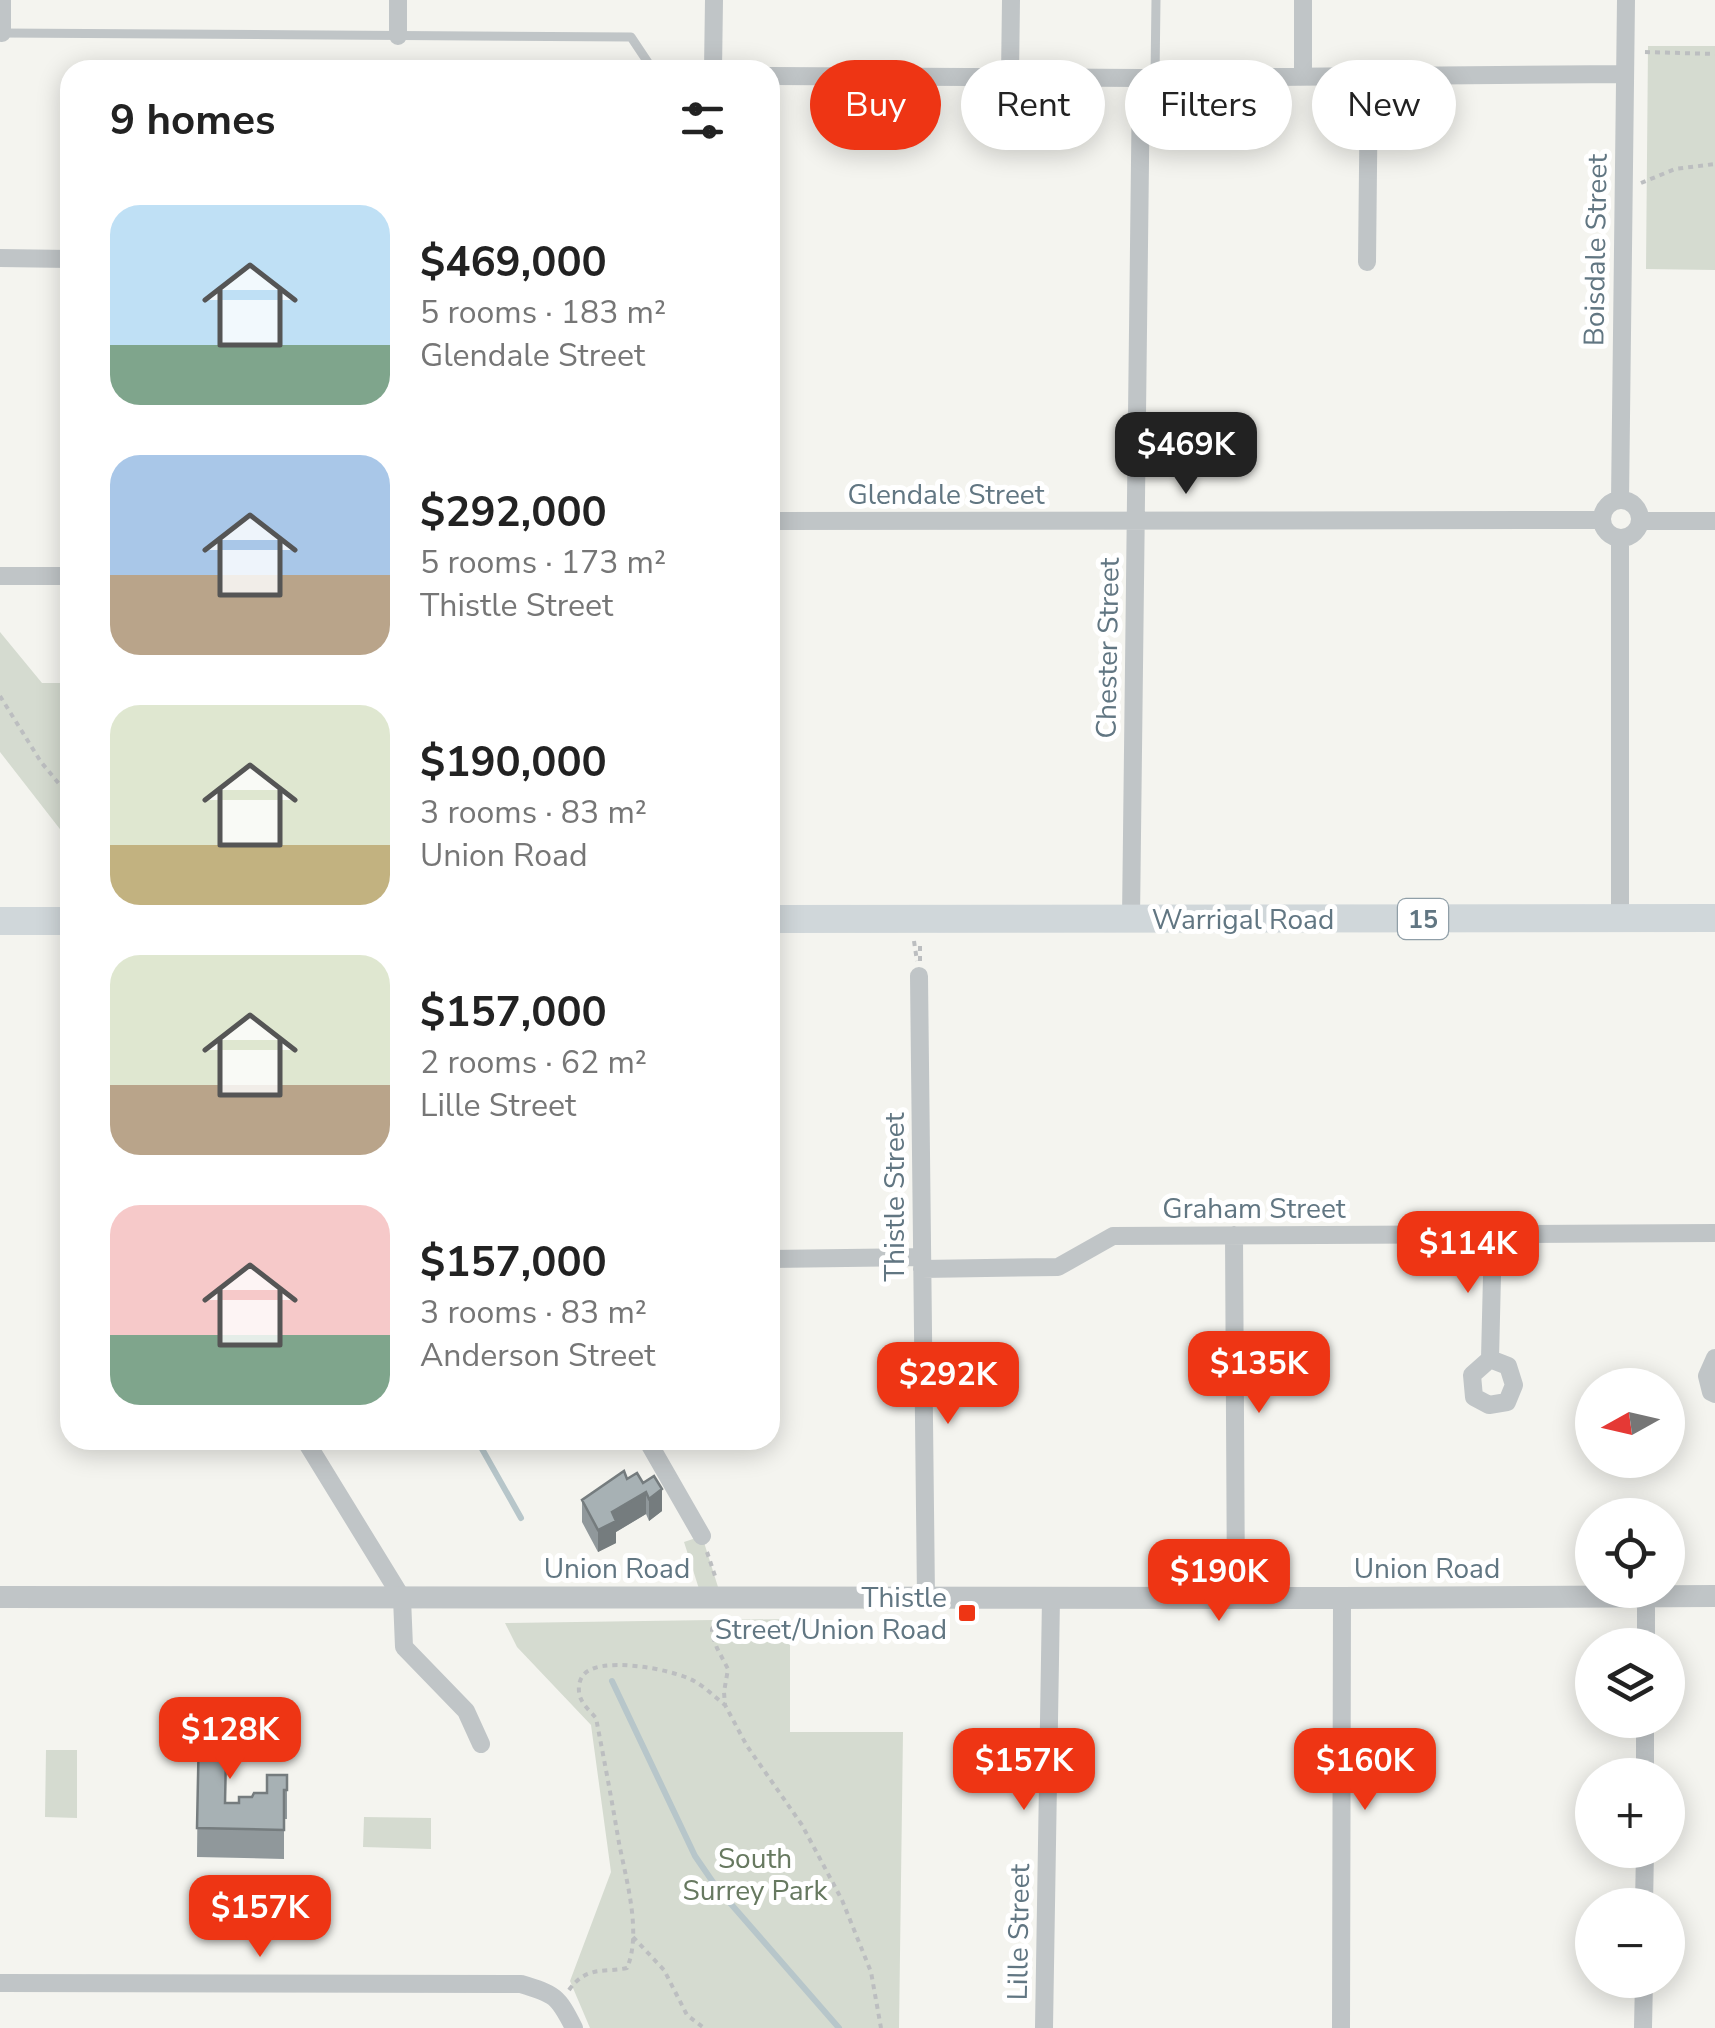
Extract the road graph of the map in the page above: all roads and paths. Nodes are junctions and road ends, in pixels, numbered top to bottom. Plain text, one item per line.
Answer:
1 (2, 0) edge
2 (398, 0) edge
3 (714, 0) edge
4 (1010, 0) edge
5 (1156, 0) edge
6 (1303, 0) edge
7 (1626, 0) edge
8 (2, 33) edge
9 (398, 36) junction
10 (1625, 52) junction
11 (1715, 54) edge
12 (647, 60) edge
13 (713, 60) edge
14 (1010, 60) edge
15 (1150, 60) edge
16 (1625, 74) junction
17 (1292, 75) edge
18 (1302, 75) junction
19 (1312, 75) edge
20 (1456, 75) edge
21 (780, 76) edge
22 (961, 76) edge
23 (1146, 150) edge
24 (1368, 150) edge
25 (1715, 164) edge
26 (1624, 191) junction
27 (0, 258) edge
28 (60, 259) edge
29 (1367, 262) dead end
30 (1620, 500) junction
31 (1602, 520) junction
32 (780, 521) edge
33 (1136, 521) junction
34 (1640, 521) junction
35 (1715, 521) edge
36 (1620, 539) junction
37 (0, 576) edge
38 (60, 576) edge
39 (0, 696) edge
40 (60, 785) edge
41 (1620, 918) junction
42 (1715, 918) edge
43 (780, 919) edge
44 (915, 919) junction
45 (1131, 919) junction
46 (60, 920) edge
47 (0, 921) edge
48 (919, 976) junction
49 (1494, 1234) junction
50 (1715, 1234) edge
51 (1234, 1235) junction
52 (780, 1259) edge
53 (922, 1263) junction
54 (1715, 1358) edge
55 (1490, 1360) dead end
56 (1715, 1394) edge
57 (311, 1450) edge
58 (654, 1450) edge
59 (702, 1536) joint
60 (1685, 1596) edge
61 (1715, 1596) edge
62 (0, 1597) edge
63 (926, 1597) junction
64 (1236, 1597) junction
65 (1575, 1597) edge
66 (402, 1598) junction
67 (722, 1598) junction
68 (1051, 1598) junction
69 (1342, 1598) junction
70 (712, 1634) dead end
71 (725, 1705) junction
72 (481, 1744) dead end
73 (633, 1937) junction
74 (640, 1944) junction
75 (631, 1946) junction
76 (0, 1983) edge
77 (1644, 1998) edge
78 (562, 2004) junction
79 (574, 2028) edge
80 (704, 2028) edge
81 (882, 2028) edge
82 (1044, 2028) edge
83 (1340, 2028) edge
84 (1643, 2028) edge

1 - 8 street
2 - 9 street
3 - 13 street
4 - 14 street
5 - 15 lane
6 - 18 street
7 - 10 street, Boisdale Street
8 - 9 lane
9 - 12 lane
10 - 11 path
10 - 16 street, Boisdale Street
16 - 20 street
16 - 26 street, Boisdale Street
17 - 18 street
18 - 19 street
21 - 22 street
23 - 33 street, Chester Street
24 - 29 street
25 - 26 path
26 - 30 street, Boisdale Street
27 - 28 street
30 - 31 street
30 - 34 street
31 - 33 street, Glendale Street
31 - 36 street
32 - 33 street, Glendale Street
33 - 45 street, Chester Street
34 - 35 street
34 - 36 street
36 - 41 street
37 - 38 street
39 - 40 path
41 - 42 main road, Warrigal Road / 15
41 - 45 main road, Warrigal Road / 15
43 - 44 main road, Warrigal Road / 15
44 - 45 main road, Warrigal Road / 15
44 - 48 path
44 - 48 path
46 - 47 main road
48 - 53 street, Thistle Street
49 - 50 street, Graham Street
49 - 51 street, Graham Street
49 - 55 street
51 - 53 street, Graham Street
51 - 64 street
52 - 53 street, Graham Street
53 - 63 street, Thistle Street
54 - 56 street
57 - 66 street
58 - 59 street
59 - 67 path
60 - 61 street, Union Road
62 - 66 street, Union Road
63 - 67 street, Union Road
63 - 68 street, Union Road
64 - 68 street, Union Road
64 - 69 street, Union Road
65 - 69 street, Union Road
66 - 67 street, Union Road
66 - 72 street
68 - 82 street, Lille Street
69 - 83 street
70 - 71 path
71 - 73 path
71 - 81 path
73 - 74 path
73 - 75 path
74 - 75 path
74 - 80 path
75 - 78 path
76 - 78 street
77 - 84 street
78 - 79 street

